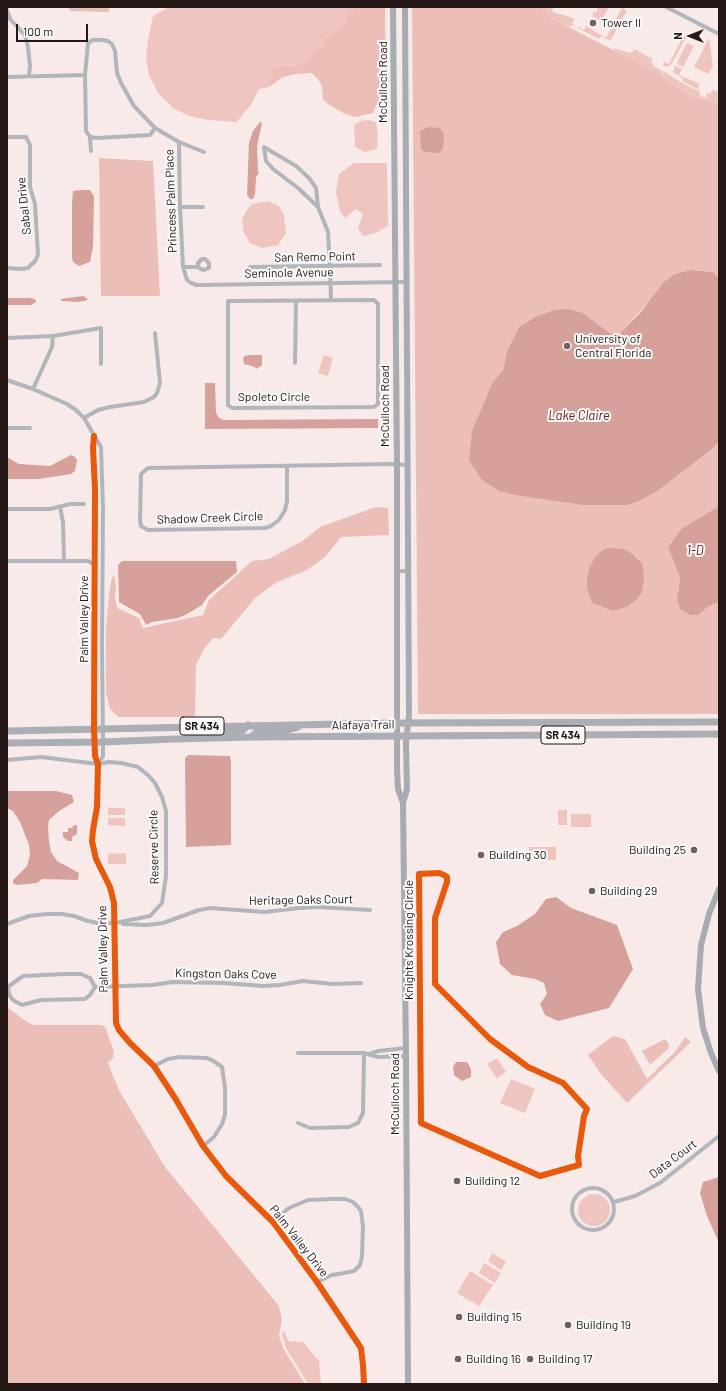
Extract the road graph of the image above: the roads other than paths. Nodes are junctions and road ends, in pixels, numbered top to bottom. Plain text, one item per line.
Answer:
1 (393, 7) edge
2 (405, 7) edge
3 (666, 7) edge
4 (7, 10) edge
5 (719, 34) edge
6 (85, 75) junction
7 (29, 76) junction
8 (7, 77) edge
9 (155, 128) junction
10 (7, 137) edge
11 (90, 137) junction
12 (179, 142) junction
13 (91, 151) dead end
14 (204, 152) dead end
15 (180, 207) junction
16 (203, 207) dead end
17 (318, 207) junction
18 (380, 265) dead end
19 (183, 267) junction
20 (198, 267) dead end
21 (330, 267) junction
22 (7, 268) edge
23 (250, 268) dead end
24 (395, 282) junction
25 (407, 282) junction
26 (331, 283) junction
27 (331, 300) junction
28 (296, 301) junction
29 (155, 333) dead end
30 (53, 336) junction
31 (7, 338) edge
32 (295, 363) dead end
33 (101, 364) dead end
34 (7, 380) edge
35 (33, 389) junction
36 (84, 418) junction
37 (7, 428) edge
38 (30, 428) dead end
39 (94, 436) junction
40 (397, 464) junction
41 (408, 465) junction
42 (287, 466) junction
43 (95, 492) junction
44 (103, 492) junction
45 (84, 504) dead end
46 (60, 506) junction
47 (7, 509) edge
48 (7, 561) edge
49 (64, 561) junction
50 (95, 565) junction
51 (397, 571) junction
52 (409, 571) junction
53 (719, 722) edge
54 (398, 723) junction
55 (408, 723) junction
56 (597, 723) junction
57 (310, 724) junction
58 (248, 725) junction
59 (94, 728) junction
60 (102, 728) junction
61 (7, 731) edge
62 (719, 734) edge
63 (576, 735) junction
64 (397, 736) junction
65 (407, 736) junction
66 (251, 738) junction
67 (175, 739) junction
68 (95, 742) junction
69 (103, 742) junction
70 (7, 743) edge
71 (7, 760) edge
72 (98, 764) junction
73 (403, 803) junction
74 (719, 889) edge
75 (370, 910) dead end
76 (7, 924) edge
77 (115, 924) junction
78 (361, 983) dead end
79 (115, 986) junction
80 (95, 987) junction
81 (406, 1048) junction
82 (387, 1050) junction
83 (298, 1053) dead end
84 (364, 1053) junction
85 (369, 1054) junction
86 (406, 1056) junction
87 (387, 1057) junction
88 (154, 1066) junction
89 (719, 1071) edge
90 (298, 1123) dead end
91 (719, 1136) edge
92 (203, 1146) junction
93 (573, 1168) joint
94 (614, 1202) junction
95 (273, 1222) junction
96 (317, 1282) junction
97 (364, 1384) edge
98 (408, 1384) edge

1 - 24 main road, McCulloch Road
2 - 25 main road, McCulloch Road
3 - 5 street
4 - 7 street
6 - 7 street
6 - 9 street
6 - 11 street
7 - 8 street
9 - 11 street
9 - 12 street
10 - 22 street, Sabal Drive
11 - 13 street
12 - 14 street
12 - 15 street, Princess Palm Place
15 - 16 street
15 - 19 street, Princess Palm Place
17 - 17 street
17 - 21 street
18 - 21 street, San Remo Point
19 - 20 street, Princess Palm Place
19 - 26 street, Seminole Avenue
21 - 23 street, San Remo Point
21 - 26 street
24 - 25 street, Seminole Avenue
24 - 26 street, Seminole Avenue
24 - 40 main road, McCulloch Road
25 - 41 main road, McCulloch Road
26 - 27 street
27 - 28 street, Spoleto Circle
27 - 28 street, Spoleto Circle
28 - 32 street
29 - 36 street
30 - 31 street
30 - 33 street
30 - 35 street
34 - 35 street, Palm Valley Drive
35 - 36 street, Palm Valley Drive
36 - 39 street, Palm Valley Drive
37 - 38 street
39 - 43 street, Palm Valley Drive
39 - 44 street, Palm Valley Drive
40 - 41 street, Shadow Creek Circle
40 - 42 street, Shadow Creek Circle
40 - 51 main road, McCulloch Road
41 - 52 main road, McCulloch Road
42 - 42 street, Shadow Creek Circle
43 - 44 street
43 - 50 street, Palm Valley Drive
44 - 60 street, Palm Valley Drive
45 - 46 street
46 - 47 street
46 - 49 street
48 - 49 street
49 - 50 street
50 - 59 street, Palm Valley Drive
51 - 52 street
51 - 54 main road, McCulloch Road
52 - 55 main road, McCulloch Road
53 - 56 main road, Alafaya Trail / SR 434
54 - 55 main road, Alafaya Trail / SR 434
54 - 57 main road, Alafaya Trail / SR 434
54 - 64 main road, McCulloch Road
55 - 56 main road, Alafaya Trail / SR 434
55 - 65 main road, McCulloch Road
56 - 63 main road
57 - 58 main road, Alafaya Trail / SR 434
57 - 66 main road
58 - 60 main road, Alafaya Trail / SR 434
58 - 67 main road
59 - 60 main road, Alafaya Trail / SR 434
59 - 61 main road, Alafaya Trail / SR 434
59 - 68 street, Palm Valley Drive
60 - 69 street, Palm Valley Drive
62 - 63 main road, Alafaya Trail / SR 434
63 - 65 main road, Alafaya Trail / SR 434
64 - 65 main road, Alafaya Trail / SR 434
64 - 66 main road, Alafaya Trail / SR 434
64 - 73 main road, McCulloch Road
65 - 73 main road, McCulloch Road
66 - 67 main road, Alafaya Trail / SR 434
67 - 69 main road, Alafaya Trail / SR 434
68 - 69 main road, Alafaya Trail / SR 434
68 - 70 main road, Alafaya Trail / SR 434
68 - 72 street, Palm Valley Drive
69 - 72 street, Palm Valley Drive
71 - 72 street, Reserve Circle
72 - 77 street, Palm Valley Drive
72 - 77 street, Reserve Circle
73 - 81 main road, McCulloch Road
74 - 89 main road
75 - 77 street, Heritage Oaks Court
76 - 77 street, Reserve Circle
77 - 79 street, Palm Valley Drive
78 - 79 street, Kingston Oaks Cove
79 - 80 street, Kingston Oaks Cove
79 - 88 street, Palm Valley Drive
80 - 80 street
81 - 82 street
81 - 86 main road, McCulloch Road
82 - 85 street
82 - 87 street
83 - 84 street
84 - 85 street
84 - 90 street
85 - 87 street
86 - 87 street
86 - 98 main road, McCulloch Road
88 - 92 street, Palm Valley Drive
88 - 92 street
91 - 94 street, Data Court
92 - 95 street, Palm Valley Drive
93 - 93 street, Knights Krossing Circle
94 - 94 street
95 - 96 street, Palm Valley Drive
95 - 96 street
96 - 97 street, Palm Valley Drive

